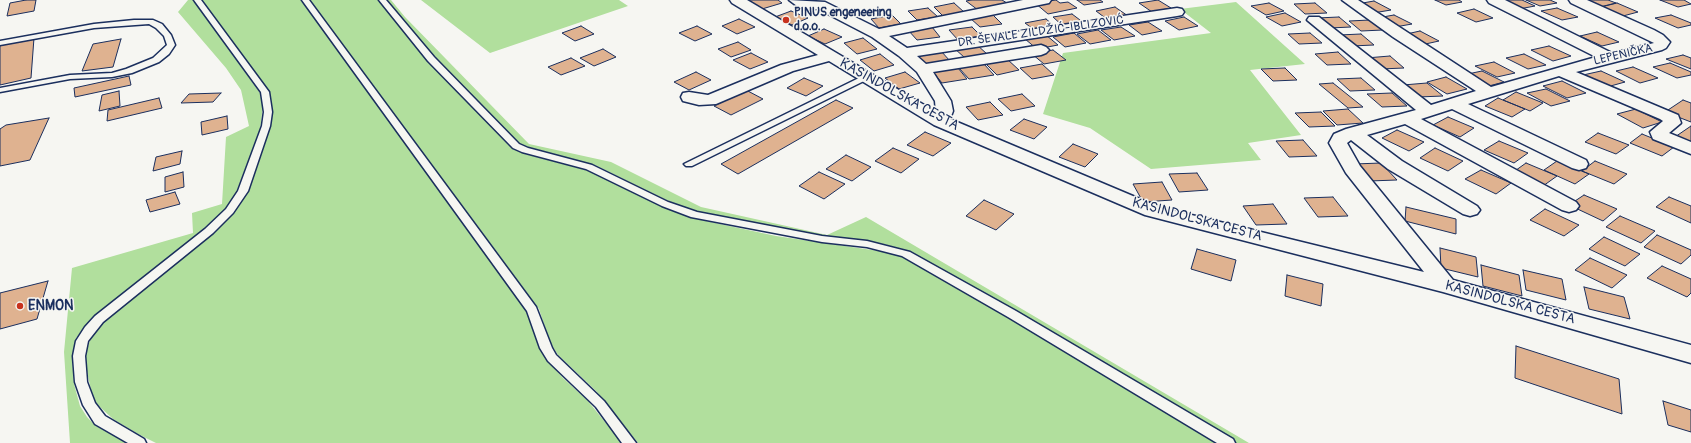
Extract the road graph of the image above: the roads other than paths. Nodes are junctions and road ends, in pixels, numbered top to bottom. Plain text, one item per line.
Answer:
1 (197, 0) edge
2 (304, 0) edge
3 (382, 0) edge
4 (737, 0) edge
5 (796, 0) edge
6 (836, 0) edge
7 (1044, 0) edge
8 (1349, 0) edge
9 (1494, 0) edge
10 (1576, 0) edge
11 (820, 5) junction
12 (1177, 12) dead end
13 (1314, 20) dead end
14 (877, 34) junction
15 (0, 43) edge
16 (1042, 50) dead end
17 (904, 53) junction
18 (830, 56) junction
19 (1609, 58) junction
20 (923, 69) junction
21 (1560, 71) junction
22 (866, 78) junction
23 (0, 90) edge
24 (1490, 93) junction
25 (689, 97) dead end
26 (1454, 104) junction
27 (1429, 112) junction
28 (1407, 118) junction
29 (940, 121) junction
30 (1352, 133) junction
31 (1691, 149) edge
32 (689, 164) dead end
33 (1579, 164) dead end
34 (1569, 206) dead end
35 (1470, 210) dead end
36 (1445, 284) junction
37 (1691, 354) edge
38 (139, 443) edge
39 (629, 443) edge
40 (1228, 443) edge

1 - 38 lane
2 - 39 lane
3 - 40 lane
4 - 18 street, KASINDOLSKA CESTA
5 - 11 street
6 - 11 street
7 - 14 street
8 - 24 street
9 - 19 street
10 - 19 street, LEPENIČKA
11 - 14 street
12 - 17 street, DR. ŠEVALE ZILDŽIĆ-IBLIZOVIĆ
13 - 27 street
14 - 17 street
15 - 23 lane
16 - 20 street
17 - 20 street
18 - 22 street, KASINDOLSKA CESTA
18 - 25 street
19 - 21 street, LEPENIČKA
20 - 29 street
21 - 24 street, LEPENIČKA
21 - 31 street
22 - 29 street, KASINDOLSKA CESTA
22 - 32 lane
24 - 26 street, LEPENIČKA
26 - 27 street, LEPENIČKA
26 - 33 street
27 - 28 street, LEPENIČKA
28 - 30 street, LEPENIČKA
28 - 34 street
29 - 36 street, KASINDOLSKA CESTA
30 - 35 street
30 - 36 street, LEPENIČKA
36 - 37 street, KASINDOLSKA CESTA

